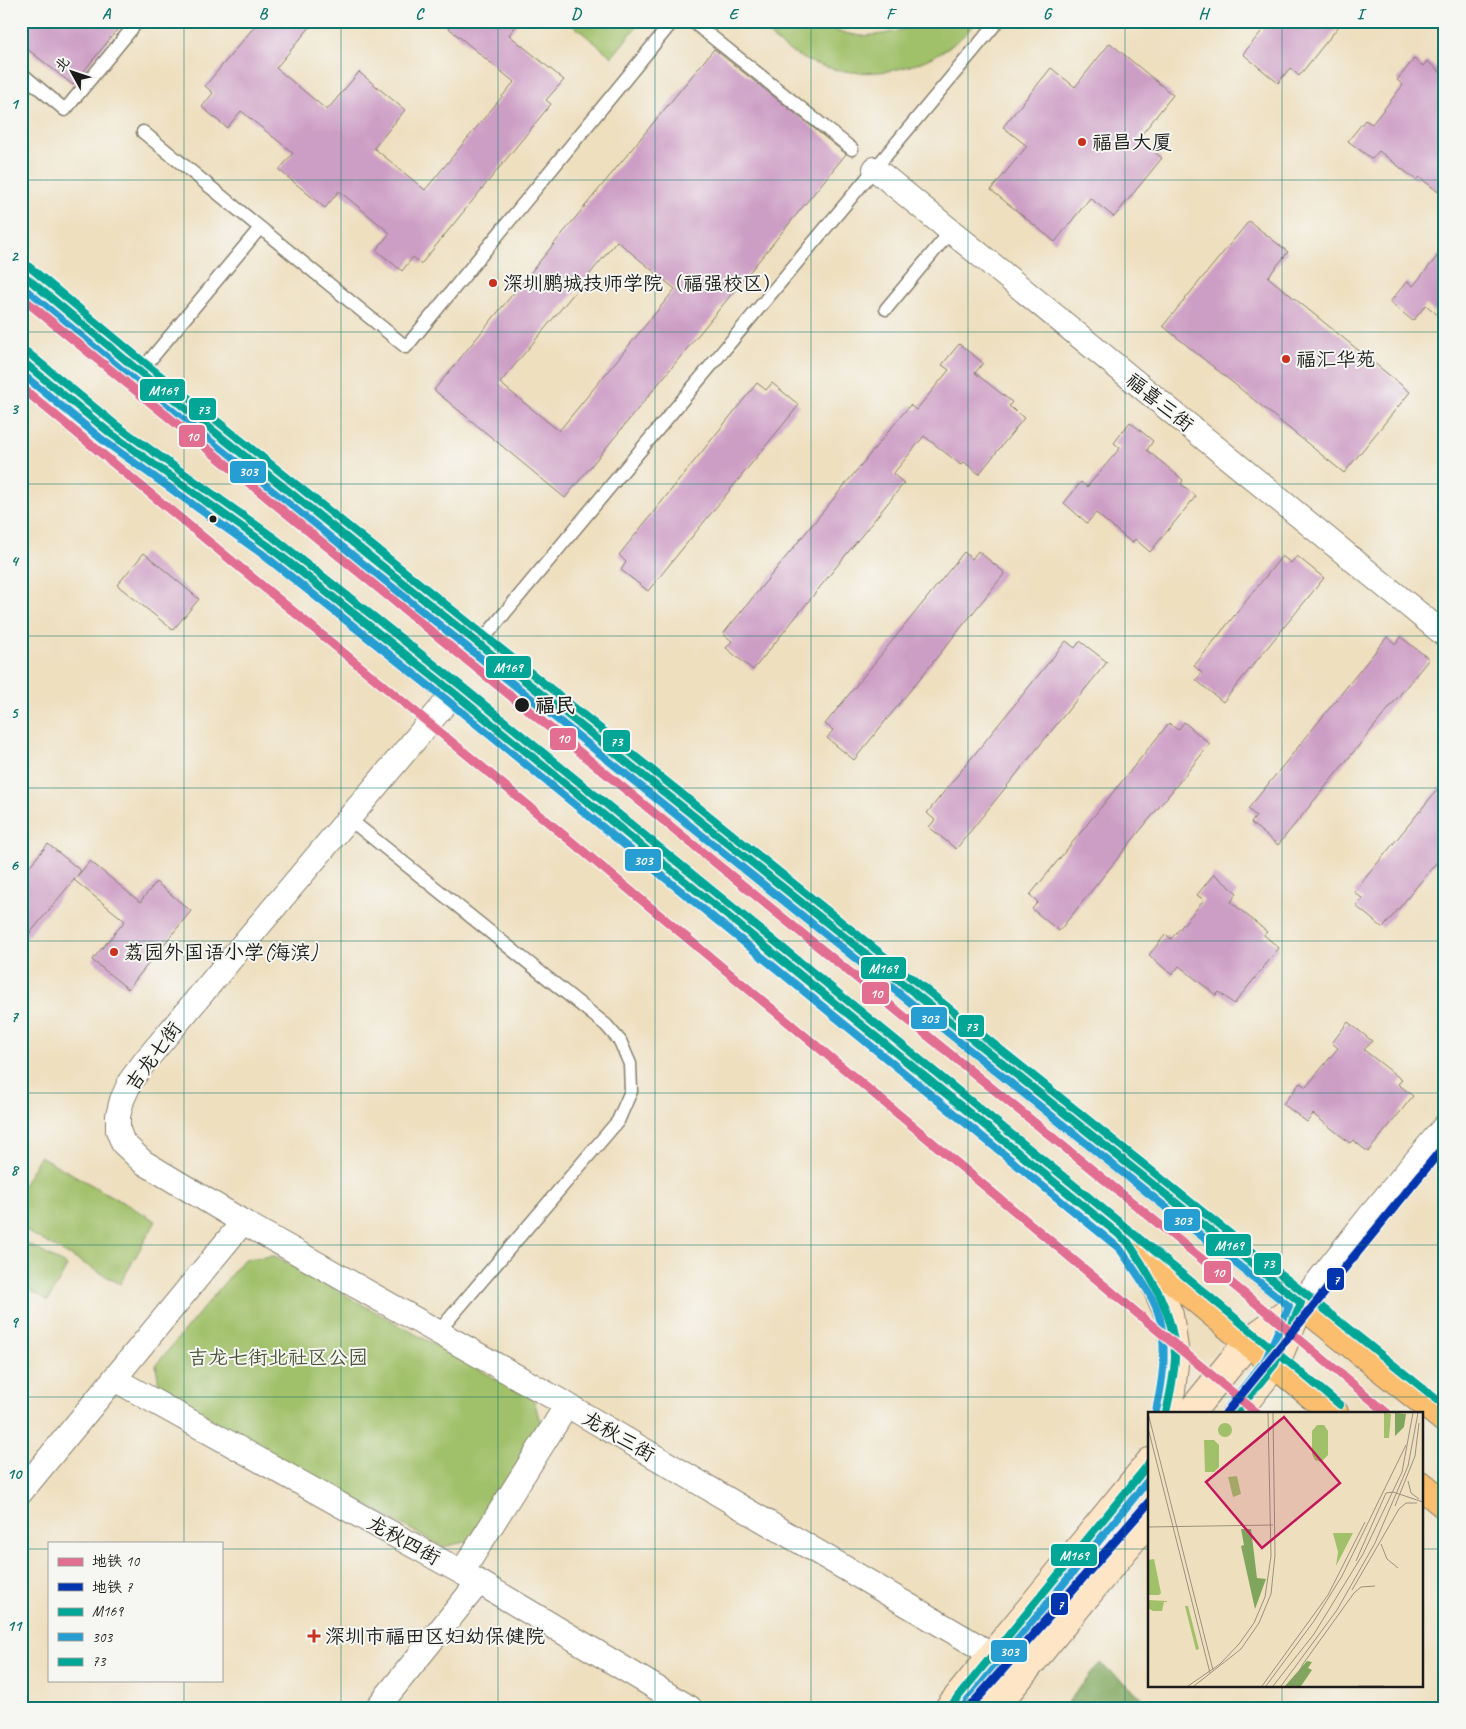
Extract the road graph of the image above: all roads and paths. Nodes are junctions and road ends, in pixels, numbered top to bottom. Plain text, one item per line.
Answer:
1 (138, 21) edge
2 (673, 21) edge
3 (692, 21) edge
4 (998, 21) edge
5 (21, 74) edge
6 (143, 132) dead end
7 (852, 149) dead end
8 (875, 169) junction
9 (260, 228) junction
10 (950, 232) junction
11 (21, 273) edge
12 (886, 309) dead end
13 (21, 360) edge
14 (140, 372) junction
15 (1445, 635) edge
16 (479, 644) junction
17 (454, 693) junction
18 (348, 818) junction
19 (1445, 1126) edge
20 (243, 1222) junction
21 (1128, 1242) junction
22 (1301, 1303) junction
23 (438, 1332) junction
24 (1248, 1342) junction
25 (1275, 1364) junction
26 (114, 1379) junction
27 (567, 1405) junction
28 (1166, 1412) edge
29 (1191, 1412) edge
30 (1237, 1412) edge
31 (1333, 1412) edge
32 (1445, 1420) edge
33 (1148, 1463) edge
34 (1424, 1488) edge
35 (21, 1492) edge
36 (1445, 1505) edge
37 (1148, 1520) edge
38 (470, 1577) junction
39 (993, 1655) junction
40 (377, 1708) edge
41 (690, 1708) edge
42 (949, 1708) edge
43 (994, 1708) edge

1 - 5 lane
2 - 9 lane
3 - 7 lane
4 - 8 lane
6 - 9 lane
8 - 10 street, 福喜三街
8 - 16 lane
9 - 14 lane
10 - 12 lane
10 - 15 street, 福喜三街
11 - 14 main road
13 - 17 main road
14 - 16 main road
16 - 22 main road
17 - 18 street, 吉龙七街
17 - 21 main road
18 - 20 street, 吉龙七街
18 - 23 lane
19 - 22 street
20 - 23 street, 龙秋三街
20 - 26 street
21 - 24 main road
21 - 28 main road
22 - 24 main road
22 - 25 main road
22 - 32 main road
23 - 27 street, 龙秋三街
24 - 25 main road
24 - 29 main road
25 - 30 main road
25 - 31 main road
26 - 35 street
26 - 38 street, 龙秋四街
27 - 38 street
27 - 39 street, 龙秋三街
33 - 39 main road
34 - 36 main road
37 - 43 main road
38 - 40 street
38 - 41 street, 龙秋四街
39 - 42 main road

